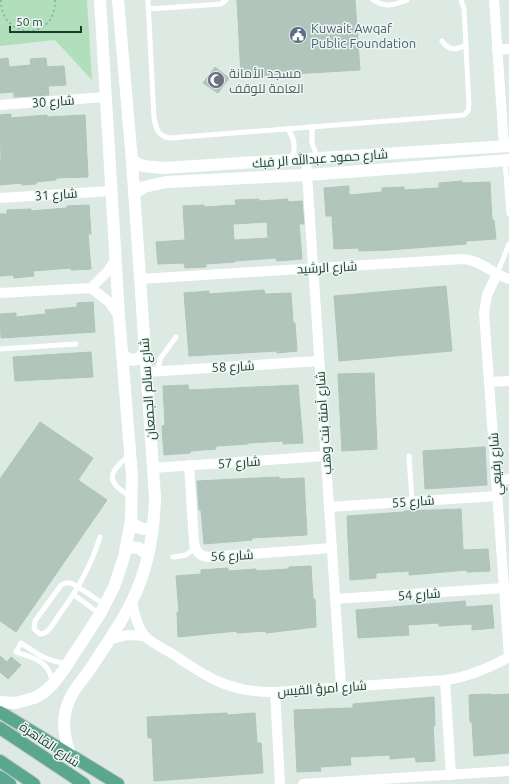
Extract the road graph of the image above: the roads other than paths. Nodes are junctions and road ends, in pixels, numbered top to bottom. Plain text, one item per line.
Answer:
1 (100, 0) edge
2 (118, 0) edge
3 (148, 0) edge
4 (226, 0) edge
5 (373, 0) edge
6 (407, 0) edge
7 (461, 0) edge
8 (494, 0) edge
9 (148, 9) junction
10 (442, 41) dead end
11 (466, 45) junction
12 (509, 49) edge
13 (497, 50) junction
14 (103, 52) junction
15 (122, 52) junction
16 (105, 97) junction
17 (0, 105) edge
18 (312, 128) junction
19 (288, 129) junction
20 (506, 146) edge
21 (311, 159) junction
22 (291, 160) junction
23 (507, 160) edge
24 (132, 161) junction
25 (307, 175) junction
26 (112, 191) junction
27 (134, 194) junction
28 (0, 198) edge
29 (509, 214) edge
30 (509, 244) edge
31 (116, 258) junction
32 (313, 268) junction
33 (497, 274) junction
34 (140, 279) junction
35 (509, 279) edge
36 (91, 288) junction
37 (0, 293) edge
38 (119, 316) junction
39 (176, 337) dead end
40 (76, 344) dead end
41 (0, 349) edge
42 (144, 352) junction
43 (123, 354) junction
44 (319, 361) junction
45 (152, 371) junction
46 (509, 381) edge
47 (489, 382) junction
48 (130, 454) junction
49 (325, 456) junction
50 (409, 456) dead end
51 (189, 465) junction
52 (153, 468) junction
53 (509, 479) edge
54 (496, 480) junction
55 (497, 496) junction
56 (132, 497) junction
57 (412, 501) junction
58 (329, 507) junction
59 (131, 520) junction
60 (153, 527) junction
61 (100, 537) dead end
62 (127, 547) junction
63 (195, 548) junction
64 (332, 548) junction
65 (148, 555) junction
66 (173, 557) dead end
67 (78, 588) junction
68 (504, 588) junction
69 (74, 595) junction
70 (335, 599) junction
71 (132, 601) junction
72 (103, 609) junction
73 (145, 636) junction
74 (111, 638) junction
75 (509, 657) edge
76 (68, 663) junction
77 (87, 673) junction
78 (445, 680) junction
79 (52, 685) junction
80 (341, 687) junction
81 (275, 692) junction
82 (0, 702) edge
83 (0, 712) edge
84 (0, 728) edge
85 (70, 754) junction
86 (0, 761) edge
87 (509, 771) edge
88 (451, 775) junction
89 (0, 777) edge
90 (395, 781) edge
91 (10, 784) edge
92 (34, 784) edge
93 (84, 784) edge
94 (118, 784) edge
95 (280, 784) edge
96 (304, 784) edge

1 - 14 street, شارع سالم الجمعان
2 - 15 street, شارع سالم الجمعان
3 - 9 lane
4 - 9 lane
5 - 6 lane
7 - 11 lane
8 - 13 street
9 - 19 lane
10 - 11 lane
11 - 18 lane
12 - 13 street
13 - 20 street
14 - 15 street
14 - 16 street, شارع سالم الجمعان
15 - 24 street, شارع سالم الجمعان
16 - 17 street, شارع 30
16 - 26 street, شارع سالم الجمعان
18 - 19 lane
18 - 21 lane
19 - 22 lane
20 - 21 street, شارع حمود عبدالله الر فبك
21 - 22 street, شارع حمود عبدالله الر فبك
21 - 25 street, شارع آمنة بنت وهب
22 - 24 street, شارع حمود عبدالله الر فبك
23 - 25 street, شارع حمود عبدالله الر فبك
23 - 29 lane
24 - 27 street, شارع سالم الجمعان
25 - 27 street, شارع حمود عبدالله الر فبك
25 - 32 street, شارع آمنة بنت وهب
26 - 28 street, شارع 31
26 - 31 street, شارع سالم الجمعان
27 - 34 street, شارع سالم الجمعان
30 - 33 lane
31 - 36 street
31 - 38 street, شارع سالم الجمعان
32 - 33 street, شارع الرشيد
32 - 34 street, شارع الرشيد
32 - 44 street, شارع آمنة بنت وهب
33 - 35 street, شارع الرشيد
33 - 47 street, شارع رفيعي
34 - 42 street, شارع سالم الجمعان
36 - 37 street
36 - 38 street
38 - 43 street, شارع سالم الجمعان
39 - 45 lane
40 - 41 lane
42 - 43 street
42 - 45 street, شارع سالم الجمعان
43 - 48 street, شارع سالم الجمعان
44 - 45 street, شارع 58
44 - 49 street, شارع آمنة بنت وهب
45 - 52 street, شارع سالم الجمعان
46 - 47 street
47 - 54 street, شارع رفيعي
48 - 56 street, شارع سالم الجمعان
48 - 56 lane
49 - 51 street, شارع 57
49 - 58 street, شارع آمنة بنت وهب
50 - 57 lane
51 - 52 street, شارع 57
51 - 63 street, شارع 56
52 - 60 street, شارع سالم الجمعان
53 - 54 street
54 - 55 street, شارع رفيعي
55 - 57 street, شارع 55
55 - 68 street, شارع رفيعي
56 - 59 street, شارع سالم الجمعان
57 - 58 street, شارع 55
58 - 64 street, شارع آمنة بنت وهب
59 - 60 street
59 - 62 street, شارع سالم الجمعان
60 - 65 street, شارع سالم الجمعان
61 - 67 lane
62 - 65 street
62 - 72 street, شارع سالم الجمعان
63 - 64 street, شارع 56
63 - 66 lane
64 - 70 street, شارع آمنة بنت وهب
65 - 71 street, شارع سالم الجمعان
67 - 69 lane
67 - 69 lane
67 - 72 lane
68 - 70 street, شارع 54
68 - 75 street, شارع رفيعي
69 - 72 lane
70 - 80 street, شارع آمنة بنت وهب
71 - 73 street
71 - 74 street, شارع سالم الجمعان
72 - 76 street, شارع سالم الجمعان
73 - 74 street
73 - 81 street, شارع امرؤ القيس
74 - 77 street, شارع سالم الجمعان
75 - 78 street, شارع امرؤ القيس
76 - 77 street
76 - 79 street, شارع سالم الجمعان
76 - 79 lane
77 - 85 street, شارع سالم الجمعان
78 - 80 street, شارع امرؤ القيس
78 - 88 street
79 - 82 street, شارع سالم الجمعان
80 - 81 street, شارع امرؤ القيس
81 - 95 street
83 - 85 main road
84 - 93 main road, شارع القاهرة
85 - 94 main road
86 - 92 main road
87 - 88 street
88 - 90 street
89 - 91 main road
90 - 96 street

